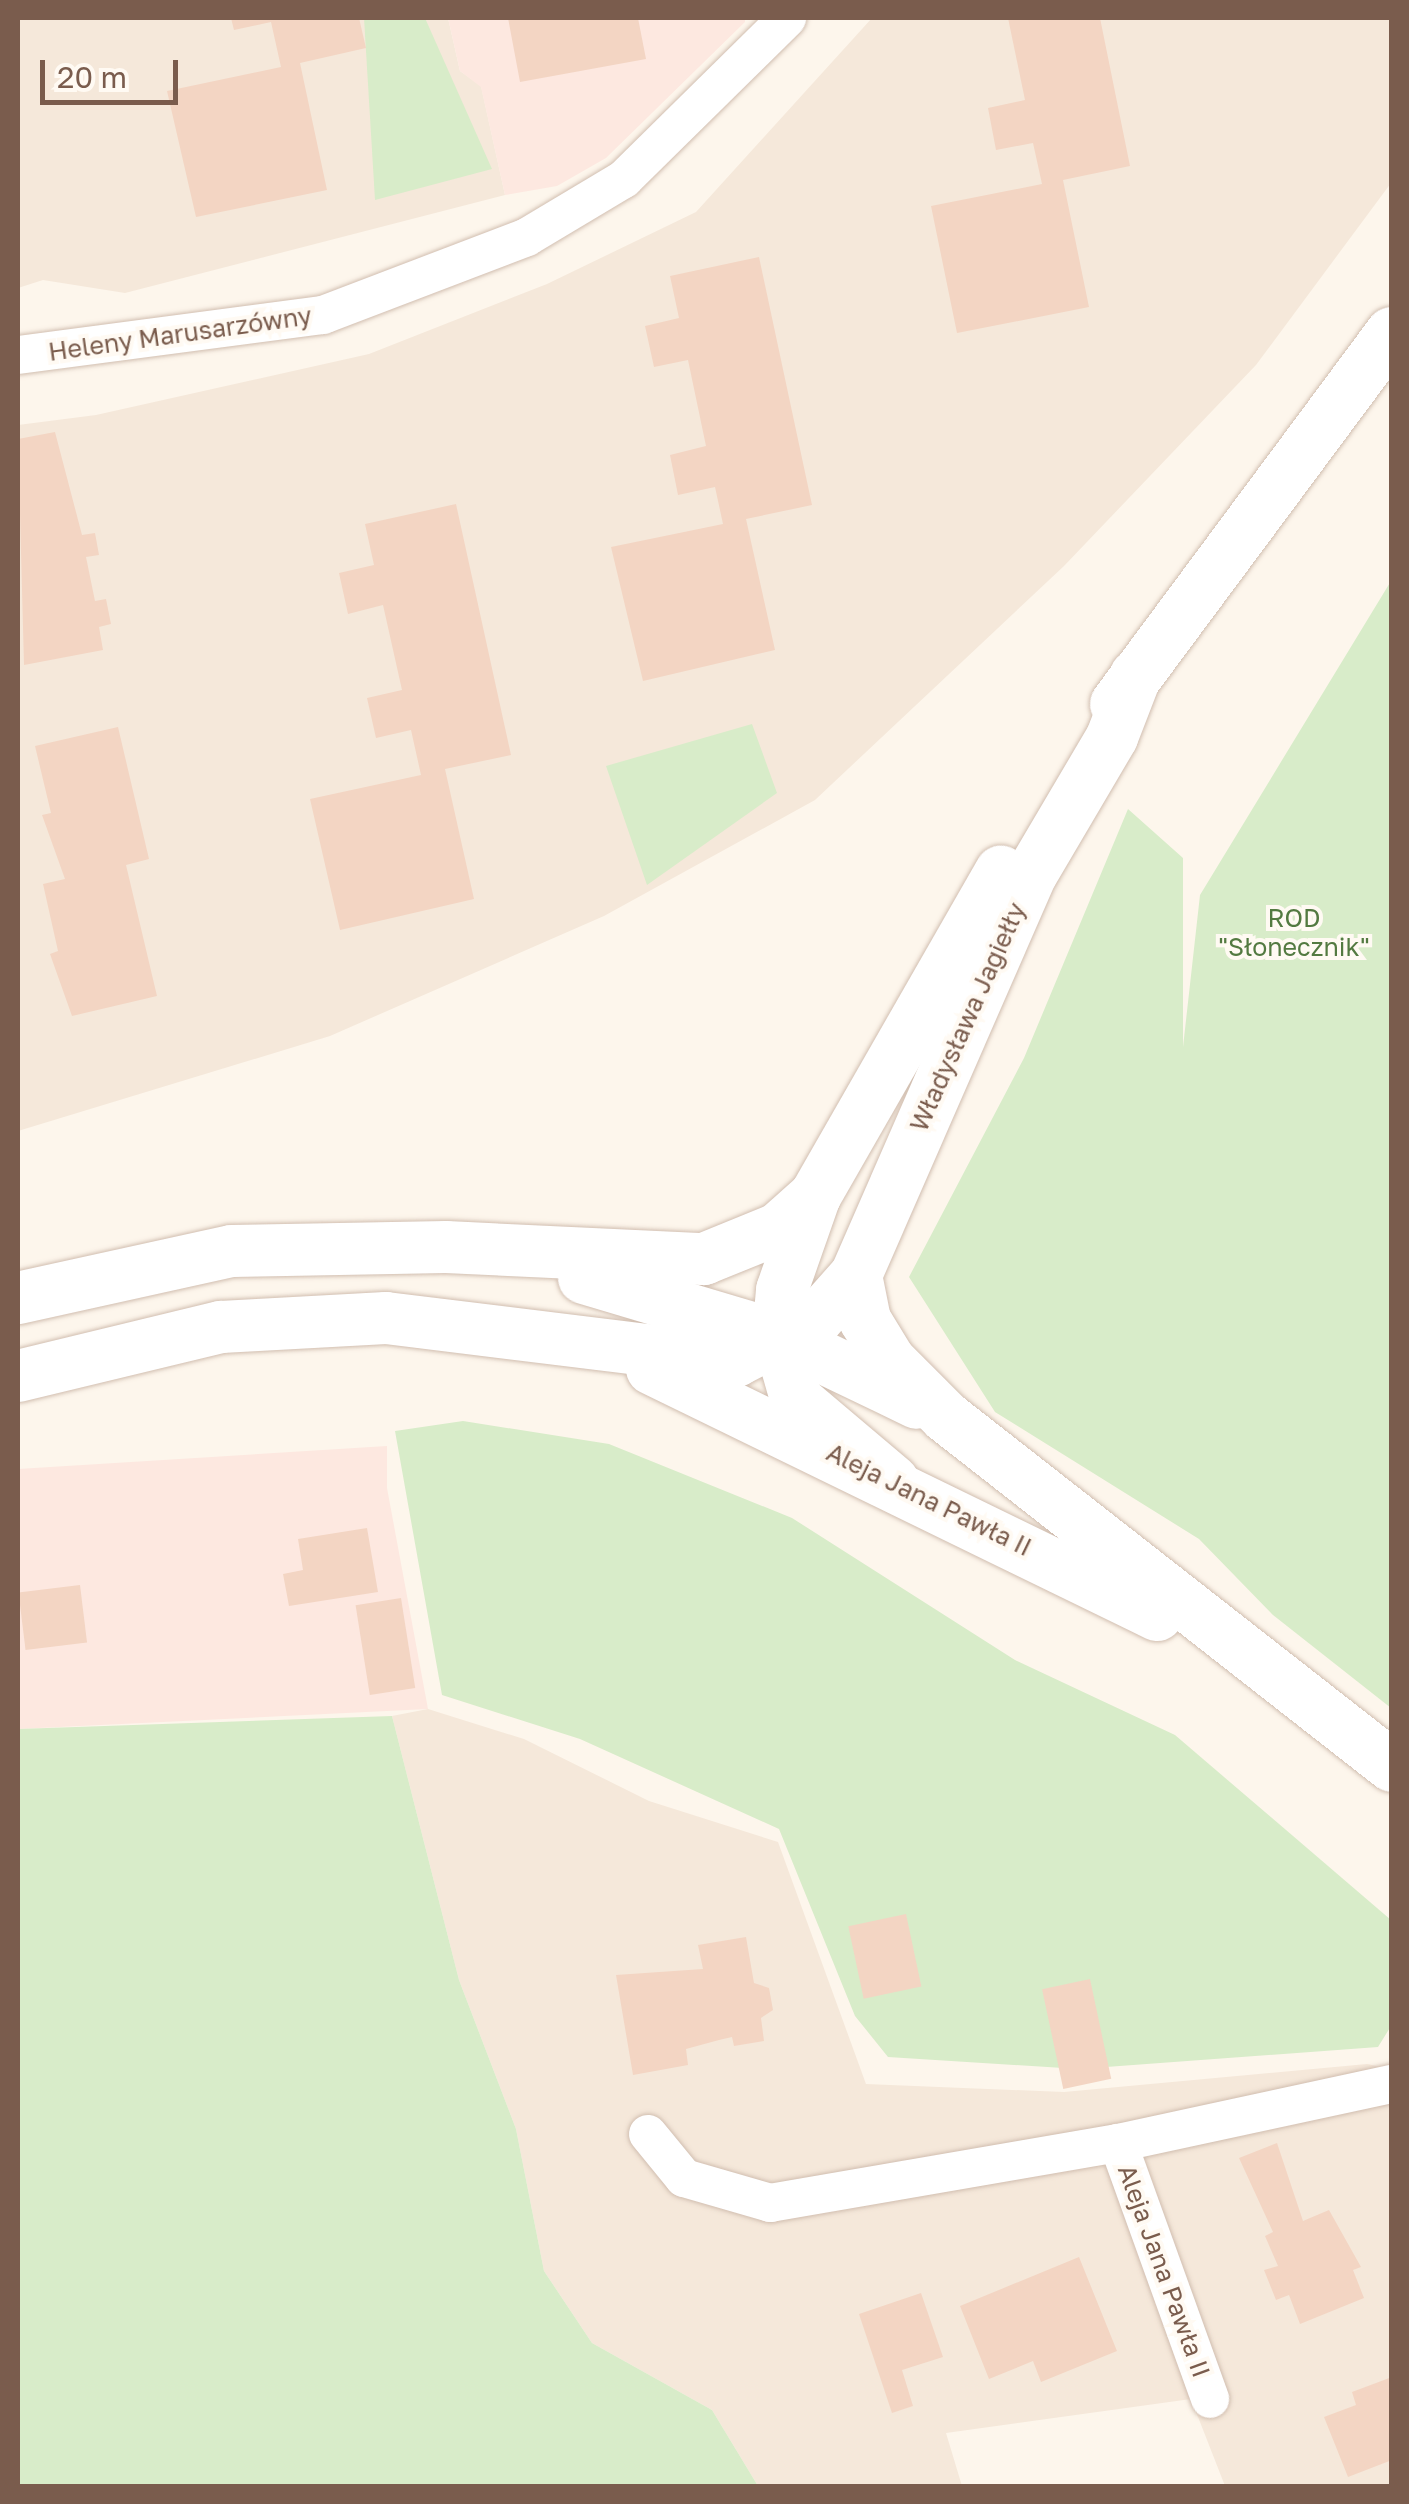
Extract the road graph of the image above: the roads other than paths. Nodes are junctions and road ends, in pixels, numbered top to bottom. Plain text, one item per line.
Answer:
1 (787, 18) edge
2 (1392, 333) edge
3 (18, 355) edge
4 (1136, 675) junction
5 (814, 1196) junction
6 (446, 1246) junction
7 (856, 1276) junction
8 (18, 1298) edge
9 (778, 1336) junction
10 (597, 1344) junction
11 (18, 1376) edge
12 (946, 1417) junction
13 (893, 1481) junction
14 (1256, 1667) junction
15 (1392, 1766) edge
16 (1392, 2084) edge
17 (648, 2134) dead end
18 (1118, 2144) junction
19 (1210, 2399) dead end

1 - 3 street, Heleny Marusarzówny
2 - 4 street, Władysława Jagiełły
4 - 5 street, Władysława Jagiełły
4 - 7 street, Władysława Jagiełły
5 - 6 street, Aleja Jana Pawła II
5 - 9 street, Władysława Jagiełły
6 - 8 street, Aleja Jana Pawła II
6 - 9 street, Aleja Jana Pawła II
7 - 9 street, Władysława Jagiełły
7 - 12 street, Aleja Jana Pawła II
9 - 10 street, Aleja Jana Pawła II
9 - 12 street, Aleja Jana Pawła II
9 - 13 street, Władysława Jagiełły
10 - 11 street, Aleja Jana Pawła II
10 - 13 street, Aleja Jana Pawła II
12 - 14 street, Aleja Jana Pawła II
13 - 14 street, Aleja Jana Pawła II
14 - 15 street, Aleja Jana Pawła II
16 - 18 street, Aleja Jana Pawła II
17 - 18 street, Aleja Jana Pawła II
18 - 19 street, Aleja Jana Pawła II

